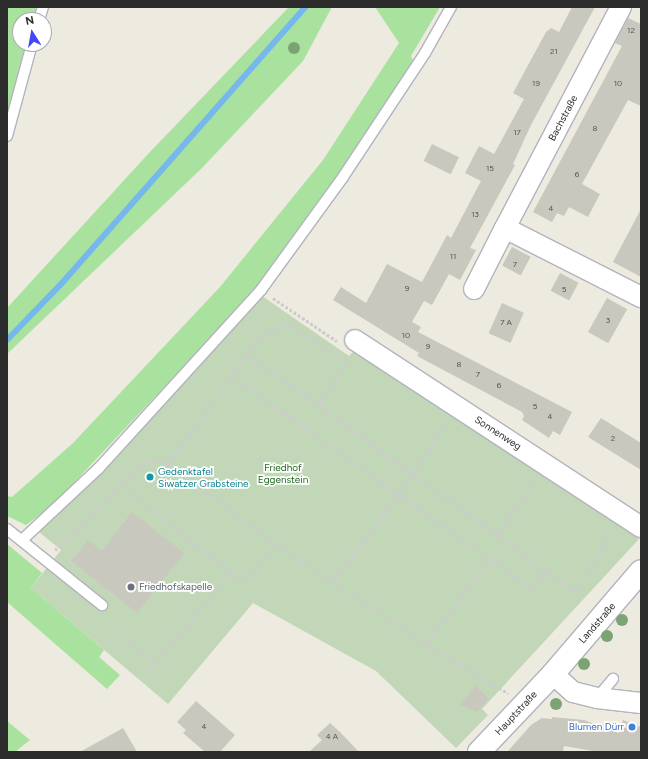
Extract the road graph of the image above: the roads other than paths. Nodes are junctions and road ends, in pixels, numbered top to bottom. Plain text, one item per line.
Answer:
1 (451, 7) edge
2 (621, 7) edge
3 (30, 52) edge
4 (7, 136) edge
5 (505, 228) junction
6 (474, 289) dead end
7 (641, 297) edge
8 (355, 340) road end
9 (641, 527) edge
10 (7, 529) edge
11 (22, 540) junction
12 (641, 571) edge
13 (102, 605) dead end
14 (552, 674) junction
15 (613, 679) dead end
16 (597, 698) junction
17 (641, 702) edge
18 (479, 752) edge

1 - 11 lane
2 - 5 street, Bachstraße
3 - 4 lane
5 - 6 street, Bachstraße
5 - 7 street
8 - 9 street, Sonnenweg
10 - 11 lane
11 - 13 lane
12 - 14 street, Landstraße
14 - 16 street
14 - 18 street, Hauptstraße
15 - 16 lane
16 - 17 street

